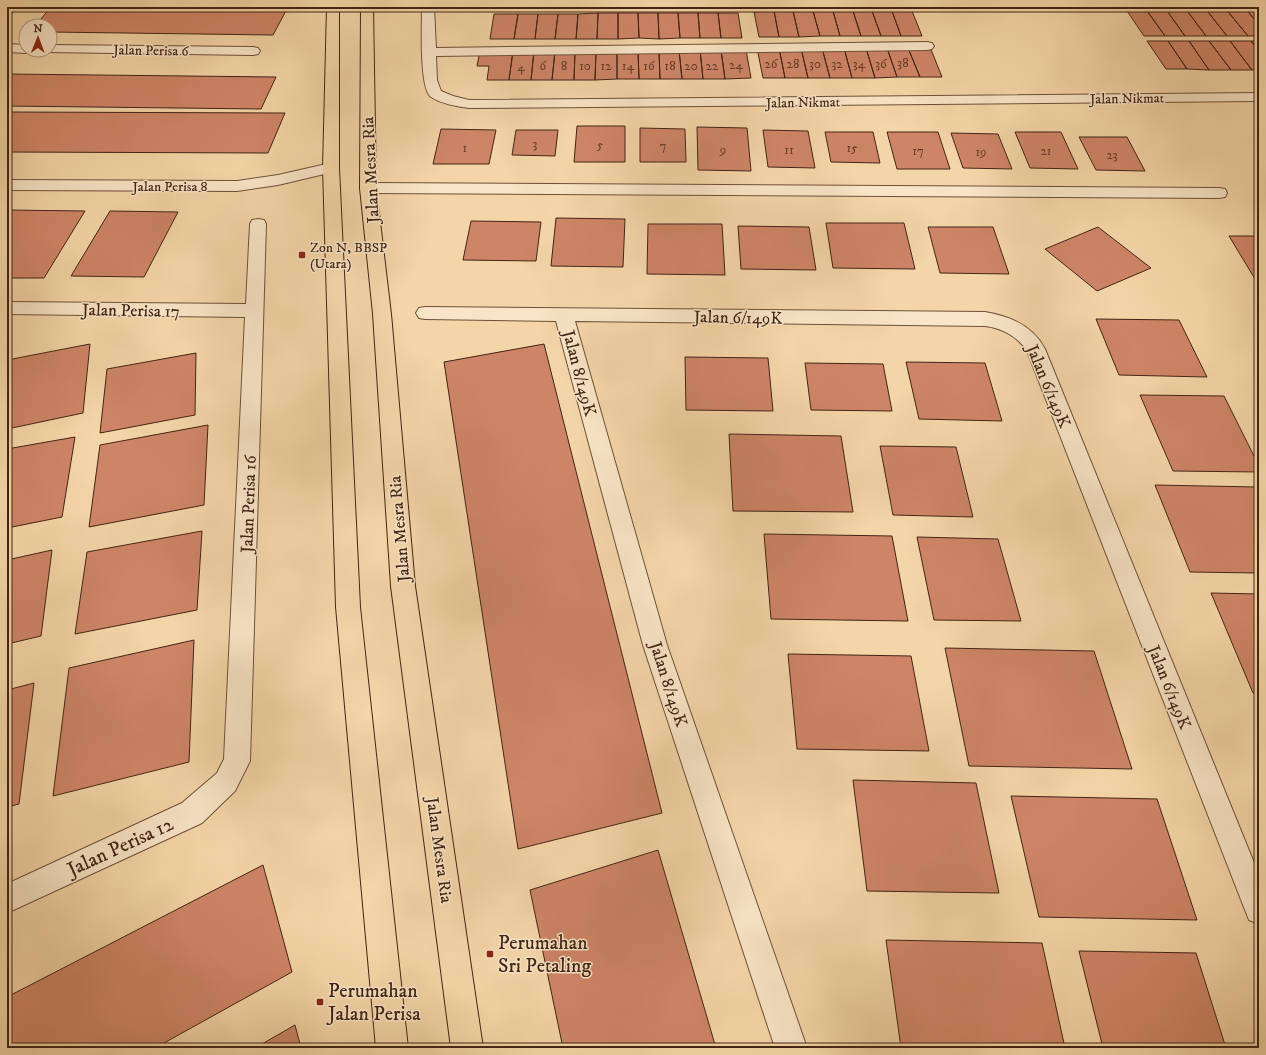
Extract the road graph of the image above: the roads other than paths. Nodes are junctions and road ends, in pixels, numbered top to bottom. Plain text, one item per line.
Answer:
1 (9, 7) edge
2 (334, 7) edge
3 (366, 7) edge
4 (428, 7) edge
5 (7, 10) edge
6 (927, 46) dead end
7 (7, 48) edge
8 (18, 49) edge
9 (58, 49) edge
10 (252, 51) dead end
11 (429, 52) junction
12 (1259, 97) edge
13 (331, 168) junction
14 (7, 185) edge
15 (368, 188) junction
16 (1218, 193) dead end
17 (258, 224) dead end
18 (7, 308) edge
19 (255, 311) junction
20 (425, 313) dead end
21 (564, 315) junction
22 (226, 782) joint
23 (7, 899) edge
24 (1259, 910) edge
25 (392, 1048) edge
26 (467, 1048) edge
27 (792, 1048) edge

1 - 5 street
2 - 13 main road, Jalan Mesra Ria
3 - 15 main road, Jalan Mesra Ria
4 - 11 street, Jalan Nikmat
6 - 11 street
7 - 8 street
9 - 10 street, Jalan Perisa 6
11 - 12 street, Jalan Nikmat
13 - 14 street, Jalan Perisa 8
13 - 25 main road, Jalan Mesra Ria
15 - 16 street
15 - 26 main road, Jalan Mesra Ria
17 - 19 street, Jalan Perisa 16
18 - 19 street, Jalan Perisa 17
19 - 22 street, Jalan Perisa 16
20 - 21 street, Jalan 6/149K
21 - 24 street, Jalan 6/149K
21 - 27 street, Jalan 8/149K
22 - 23 street, Jalan Perisa 12

